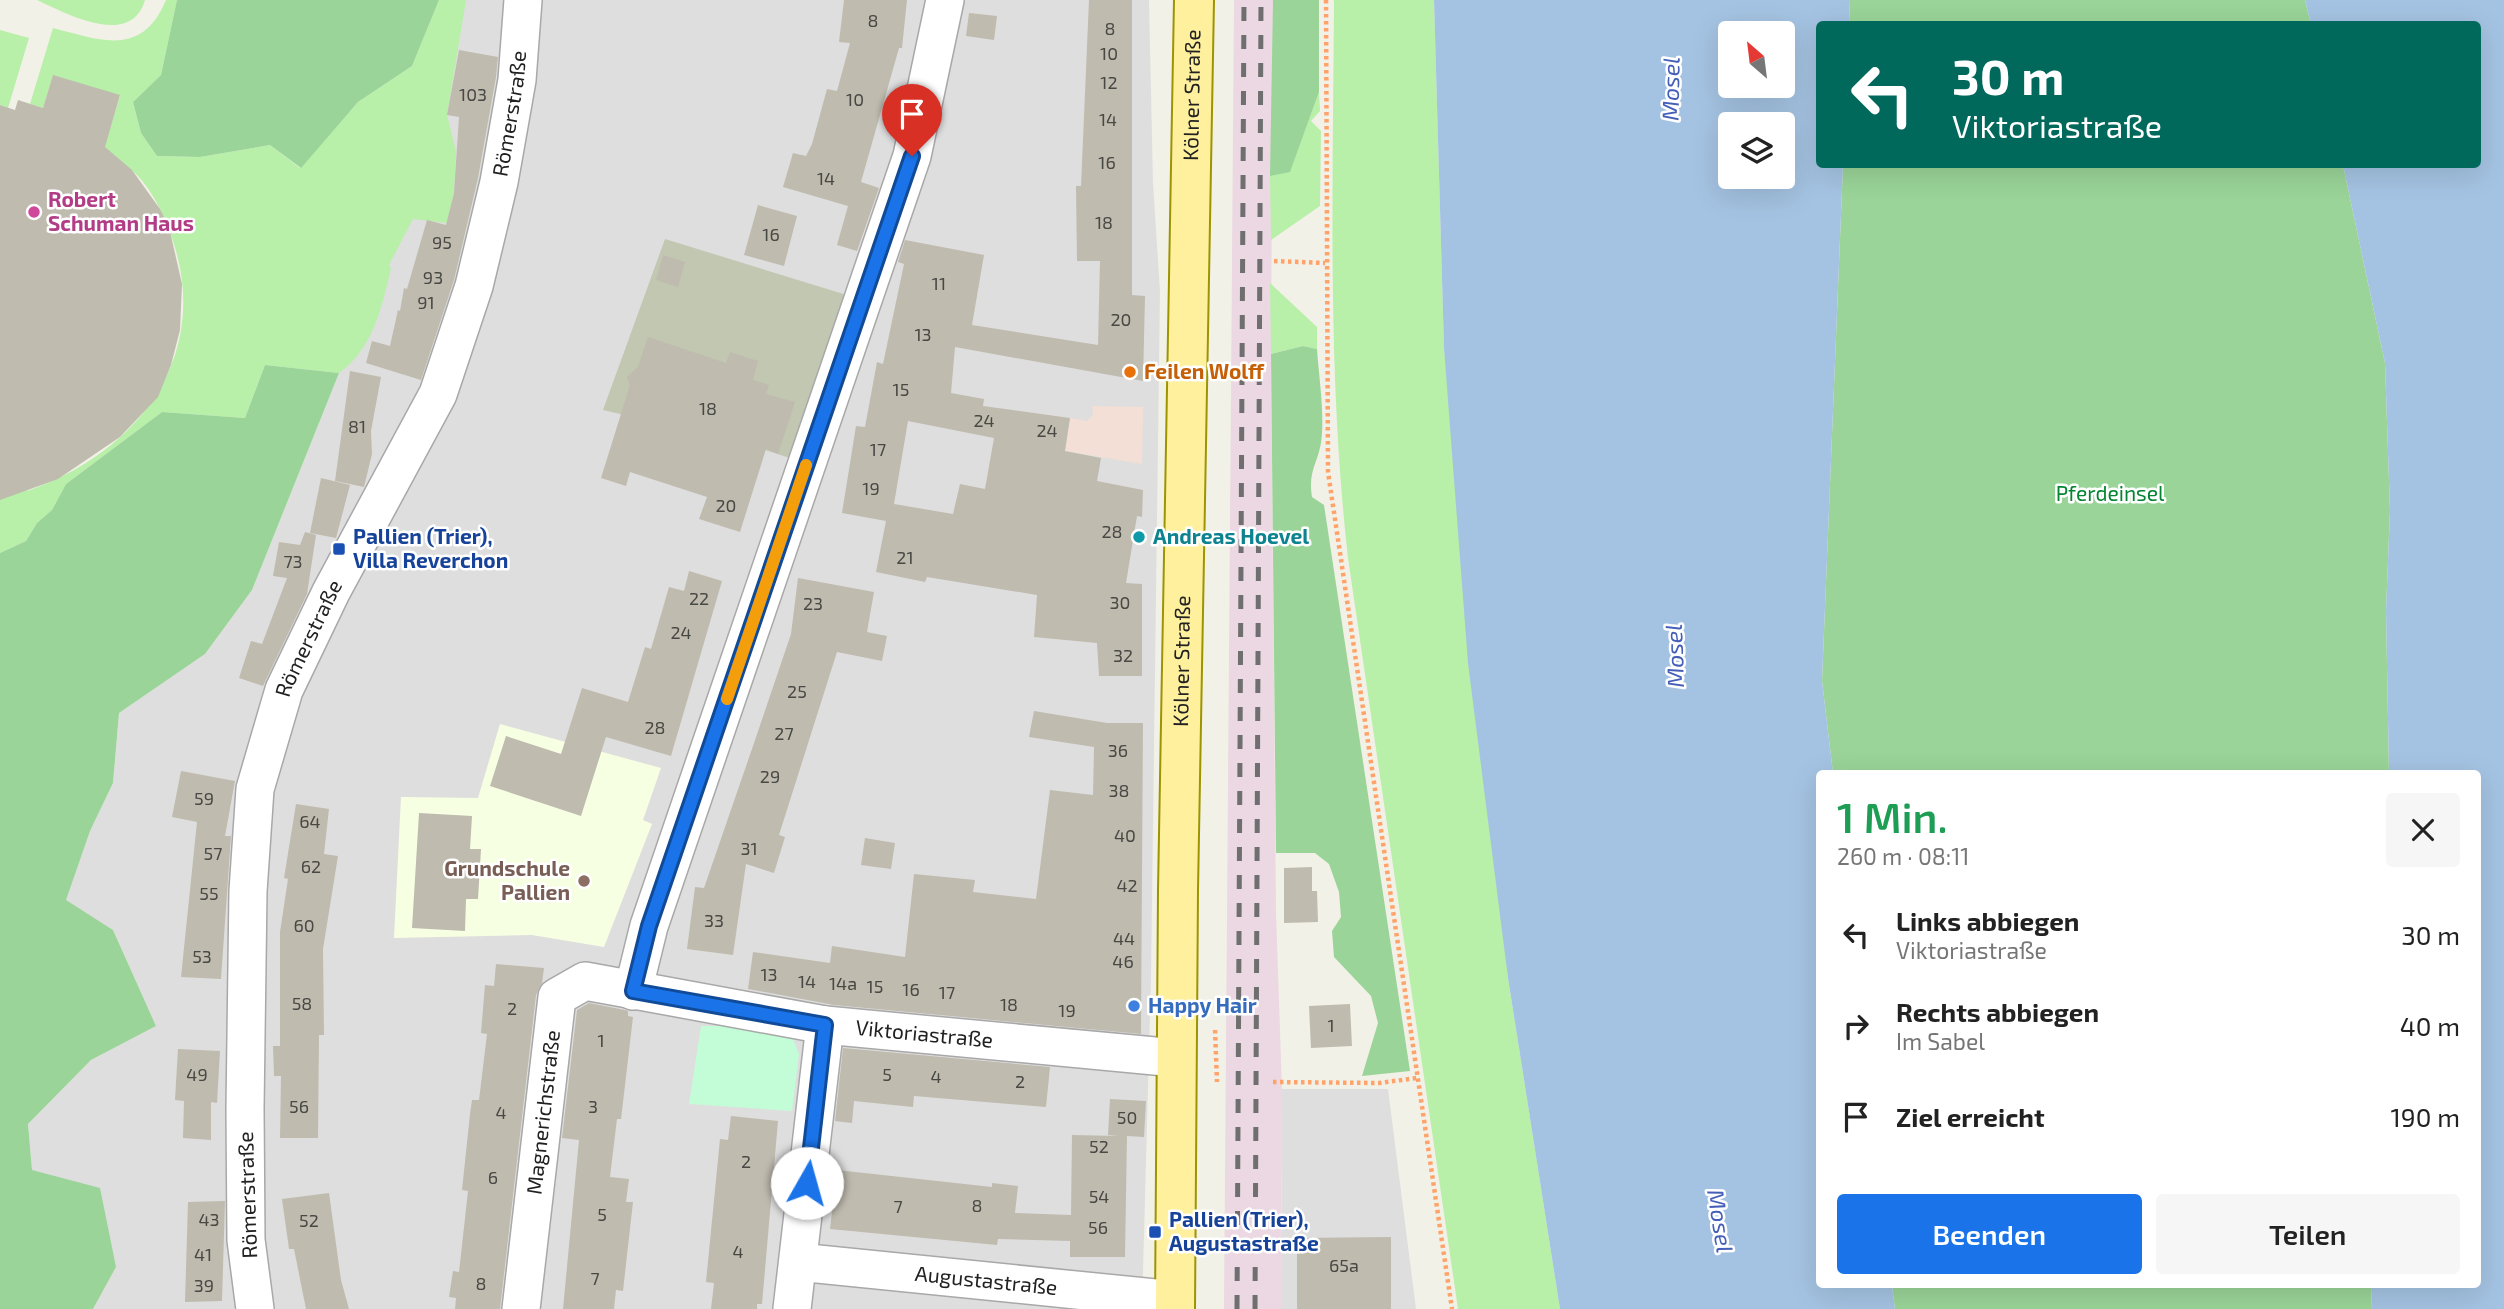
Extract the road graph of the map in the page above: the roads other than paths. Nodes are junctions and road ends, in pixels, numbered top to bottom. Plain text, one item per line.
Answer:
1 (523, 0) edge
2 (945, 0) edge
3 (1192, 5) edge
4 (633, 991) junction
5 (825, 1025) junction
6 (1176, 1058) junction
7 (798, 1262) junction
8 (1175, 1305) edge
9 (255, 1309) edge
10 (521, 1309) edge
11 (792, 1309) edge

1 - 9 street, Römerstraße
2 - 4 street
3 - 6 main road, Kölner Straße
4 - 5 street, Viktoriastraße
4 - 10 street, Magnerichstraße
5 - 6 street, Viktoriastraße
5 - 7 street
6 - 8 main road, Kölner Straße
7 - 8 street, Augustastraße
7 - 11 street

